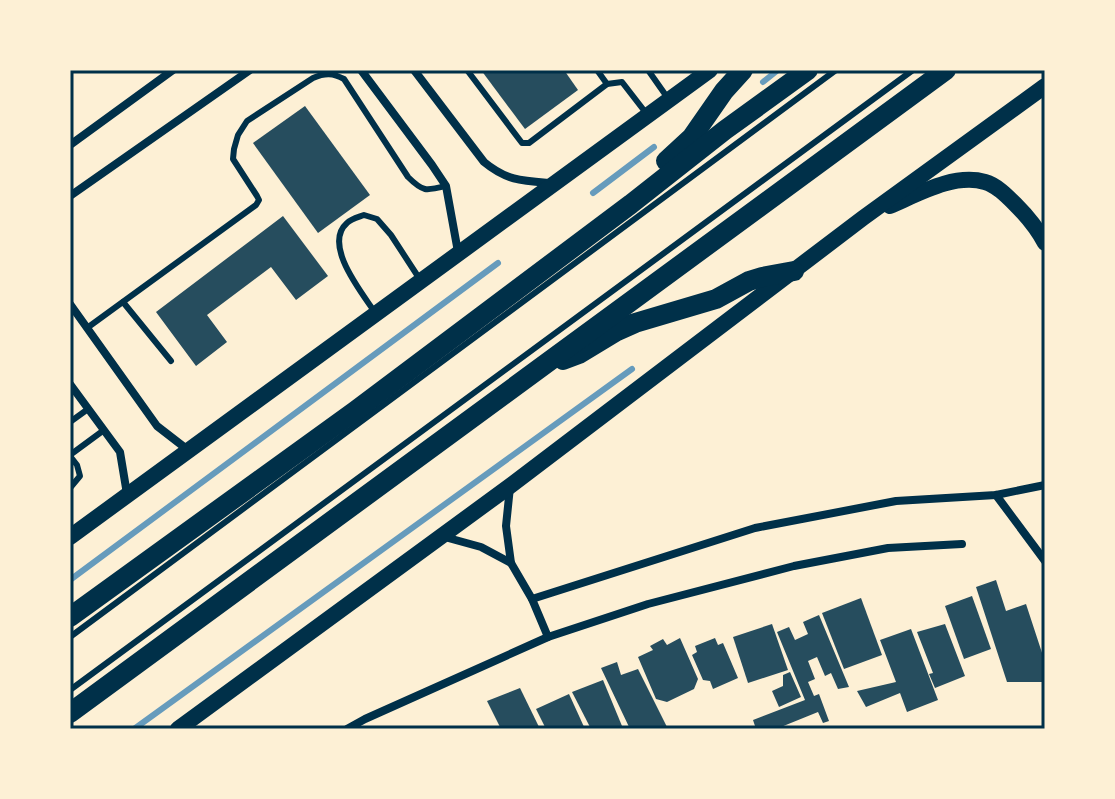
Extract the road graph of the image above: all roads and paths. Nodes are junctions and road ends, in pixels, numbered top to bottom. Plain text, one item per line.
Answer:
1 (173, 70) edge
2 (250, 70) edge
3 (361, 70) edge
4 (414, 70) edge
5 (467, 70) edge
6 (597, 70) edge
7 (648, 70) edge
8 (710, 70) edge
9 (743, 70) edge
10 (808, 70) edge
11 (836, 70) edge
12 (913, 70) edge
13 (946, 70) edge
14 (607, 84) junction
15 (1045, 86) edge
16 (669, 100) junction
17 (648, 116) junction
18 (70, 145) edge
19 (556, 184) junction
20 (446, 186) junction
21 (70, 196) edge
22 (631, 204) junction
23 (863, 218) junction
24 (1045, 243) edge
25 (459, 254) junction
26 (794, 271) junction
27 (421, 281) junction
28 (123, 302) junction
29 (70, 304) edge
30 (376, 314) junction
31 (87, 328) junction
32 (171, 361) dead end
33 (543, 364) junction
34 (70, 384) edge
35 (88, 409) junction
36 (70, 422) edge
37 (104, 430) junction
38 (188, 451) junction
39 (70, 456) edge
40 (1045, 485) edge
41 (510, 486) junction
42 (70, 488) edge
43 (127, 495) junction
44 (996, 495) junction
45 (441, 536) junction
46 (70, 537) edge
47 (962, 544) dead end
48 (1045, 561) edge
49 (511, 563) junction
50 (532, 599) junction
51 (70, 617) edge
52 (70, 637) edge
53 (548, 637) junction
54 (70, 690) edge
55 (70, 713) edge
56 (178, 729) edge
57 (347, 729) edge

1 - 18 street
2 - 21 street
3 - 20 street
4 - 19 street
5 - 14 lane
6 - 14 lane
7 - 16 lane
8 - 16 main road
9 - 22 highway
10 - 22 highway
11 - 52 lane
12 - 54 lane
13 - 33 highway
14 - 17 lane
15 - 23 main road
16 - 17 main road
17 - 19 main road
19 - 25 main road
20 - 25 street
20 - 28 lane
22 - 51 highway
23 - 24 main road
23 - 26 main road
25 - 27 main road
26 - 33 highway
26 - 41 main road
27 - 30 main road
27 - 30 lane
28 - 31 lane
28 - 32 lane
29 - 31 street
30 - 38 main road
31 - 38 street
33 - 55 highway
34 - 35 street
35 - 36 lane
35 - 37 street
37 - 39 lane
37 - 43 street
38 - 43 main road
39 - 42 lane
40 - 44 street
41 - 45 main road
41 - 49 street
43 - 46 main road
44 - 48 street
44 - 50 street
45 - 49 street
45 - 56 main road
47 - 53 street
49 - 50 street
50 - 53 street
53 - 57 street

